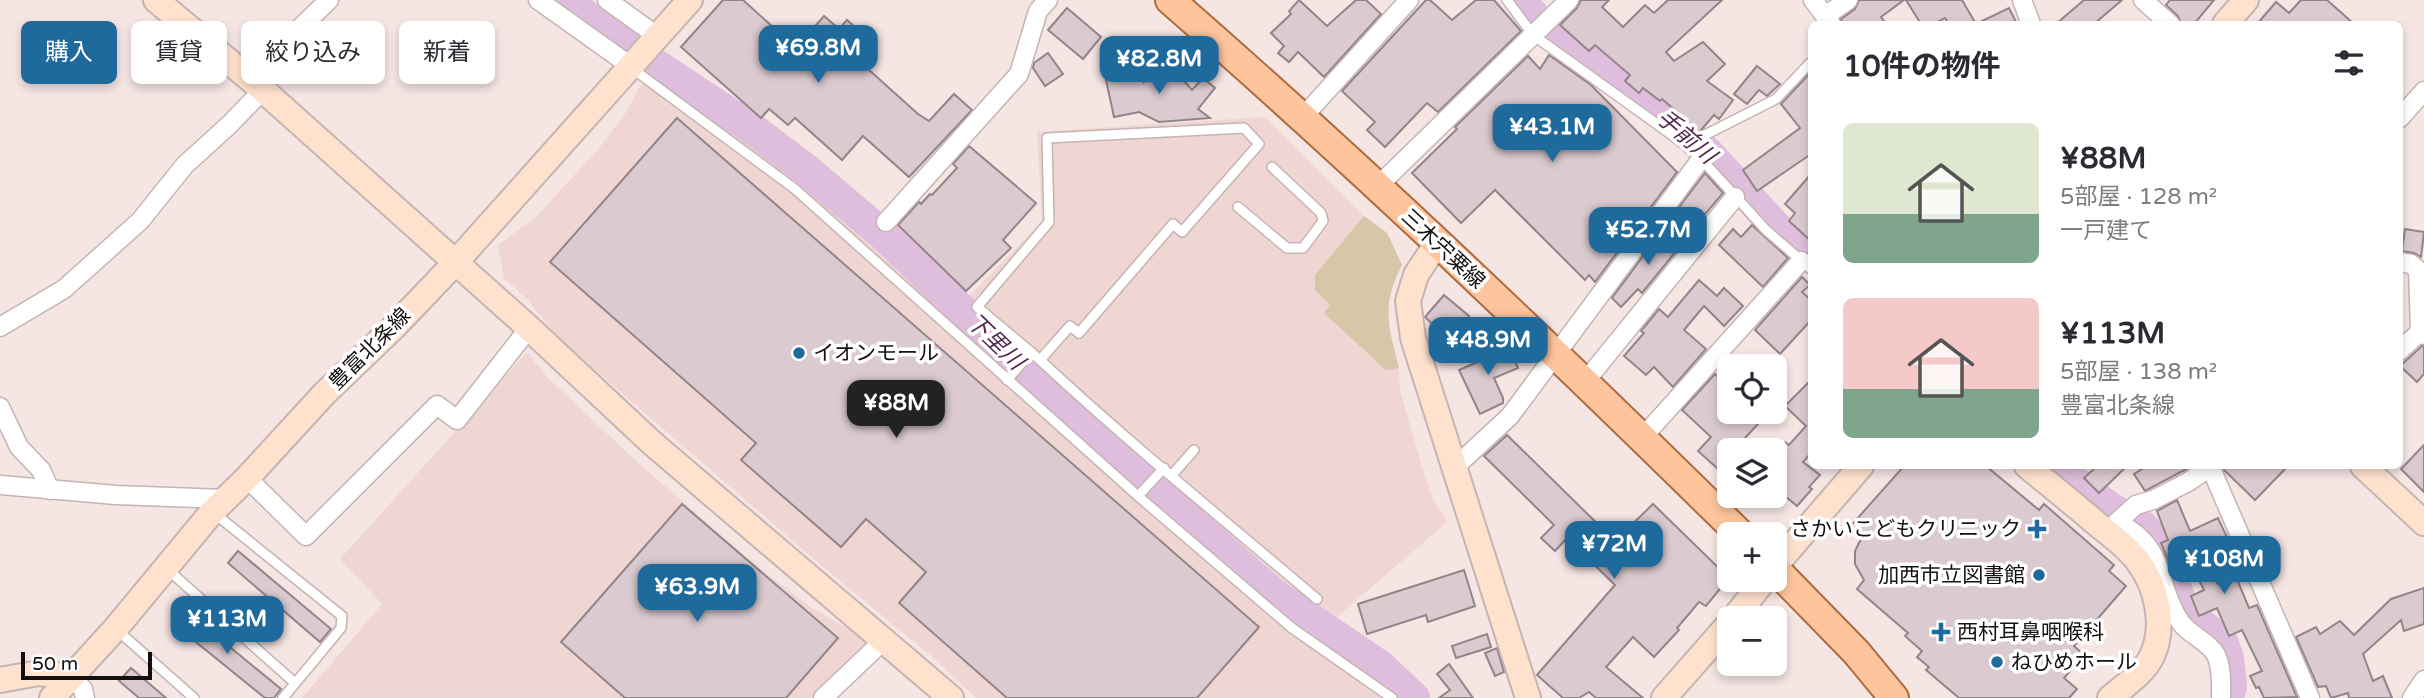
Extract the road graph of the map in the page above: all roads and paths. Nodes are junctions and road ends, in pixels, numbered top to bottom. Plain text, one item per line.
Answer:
1 (156, 0) edge
2 (329, 0) edge
3 (538, 0) edge
4 (607, 0) edge
5 (690, 0) edge
6 (1048, 0) edge
7 (1170, 0) edge
8 (1409, 0) edge
9 (1507, 0) edge
10 (1569, 0) edge
11 (1813, 0) edge
12 (1848, 0) edge
13 (2022, 0) edge
14 (2143, 0) edge
15 (2246, 0) edge
16 (1828, 20) edge
17 (310, 21) edge
18 (2030, 21) edge
19 (2167, 21) edge
20 (2228, 21) edge
21 (1540, 29) junction
22 (654, 40) junction
23 (1808, 65) edge
24 (632, 67) junction
25 (241, 72) edge
26 (255, 84) joint
27 (2424, 91) edge
28 (2403, 115) edge
29 (1304, 117) junction
30 (1697, 154) junction
31 (1272, 167) dead end
32 (1377, 187) junction
33 (1735, 197) junction
34 (1238, 206) dead end
35 (886, 222) dead end
36 (1437, 243) junction
37 (455, 262) junction
38 (2403, 263) edge
39 (1806, 265) edge
40 (2421, 306) edge
41 (0, 327) edge
42 (529, 328) junction
43 (2422, 333) edge
44 (2403, 348) edge
45 (1031, 352) junction
46 (1554, 355) junction
47 (1040, 360) junction
48 (1007, 380) junction
49 (1584, 383) junction
50 (0, 407) edge
51 (1642, 438) junction
52 (1194, 450) dead end
53 (1454, 468) junction
54 (1858, 469) edge
55 (2031, 469) edge
56 (2206, 469) edge
57 (2211, 469) edge
58 (2367, 469) edge
59 (1168, 471) junction
60 (247, 478) junction
61 (0, 485) edge
62 (50, 490) junction
63 (1139, 496) junction
64 (219, 505) junction
65 (1728, 522) edge
66 (2424, 523) edge
67 (1787, 552) edge
68 (166, 568) junction
69 (1787, 580) edge
70 (1755, 592) edge
71 (1317, 598) dead end
72 (1744, 606) edge
73 (116, 628) junction
74 (1717, 638) edge
75 (884, 639) junction
76 (72, 677) junction
77 (0, 680) edge
78 (2424, 680) edge
79 (295, 683) junction
80 (52, 698) edge
81 (85, 698) edge
82 (194, 698) edge
83 (283, 698) edge
84 (823, 698) edge
85 (951, 698) edge
86 (1392, 698) edge
87 (1528, 698) edge
88 (1664, 698) edge
89 (1894, 698) edge
90 (2110, 698) edge
91 (2221, 698) edge
92 (2310, 698) edge
93 (2412, 698) edge

1 - 25 street
2 - 17 street
3 - 24 street
4 - 22 street
5 - 22 street, 豊富北条線
6 - 35 street
7 - 29 main road, 三木宍粟線
8 - 29 street
9 - 21 lane
10 - 21 street
11 - 16 street
12 - 16 street
13 - 18 street
14 - 19 street
15 - 20 street
21 - 30 lane
21 - 32 street
22 - 24 street, 豊富北条線
23 - 30 lane
24 - 37 street, 豊富北条線
24 - 48 lane
26 - 37 street
26 - 41 street
27 - 28 street
29 - 32 main road, 三木宍粟線
30 - 33 lane
30 - 46 street
31 - 34 lane
32 - 36 main road, 三木宍粟線
33 - 39 lane
33 - 49 street
36 - 46 main road, 三木宍粟線
36 - 53 street
37 - 42 street
37 - 60 street, 豊富北条線
38 - 40 street
39 - 51 street
40 - 43 street
42 - 60 street
42 - 75 street
43 - 44 street
45 - 47 lane
45 - 47 lane
45 - 48 lane
46 - 49 main road, 三木宍粟線
46 - 53 street
47 - 59 lane
48 - 63 lane
49 - 51 main road, 三木宍粟線
50 - 62 street
51 - 65 main road, 三木宍粟線
52 - 59 lane
53 - 87 street
54 - 67 street
55 - 90 street
56 - 91 street
57 - 92 street
58 - 66 street
59 - 63 lane
59 - 71 lane
60 - 64 street, 豊富北条線
61 - 62 street
62 - 64 street
63 - 86 lane
64 - 68 street, 豊富北条線
64 - 79 lane
68 - 73 street, 豊富北条線
68 - 79 lane
69 - 89 main road
70 - 72 street
73 - 76 street, 豊富北条線
73 - 82 lane
74 - 88 street
75 - 84 street
75 - 85 street
76 - 77 street
76 - 80 street, 豊富北条線
76 - 81 street
78 - 93 street
79 - 83 lane

